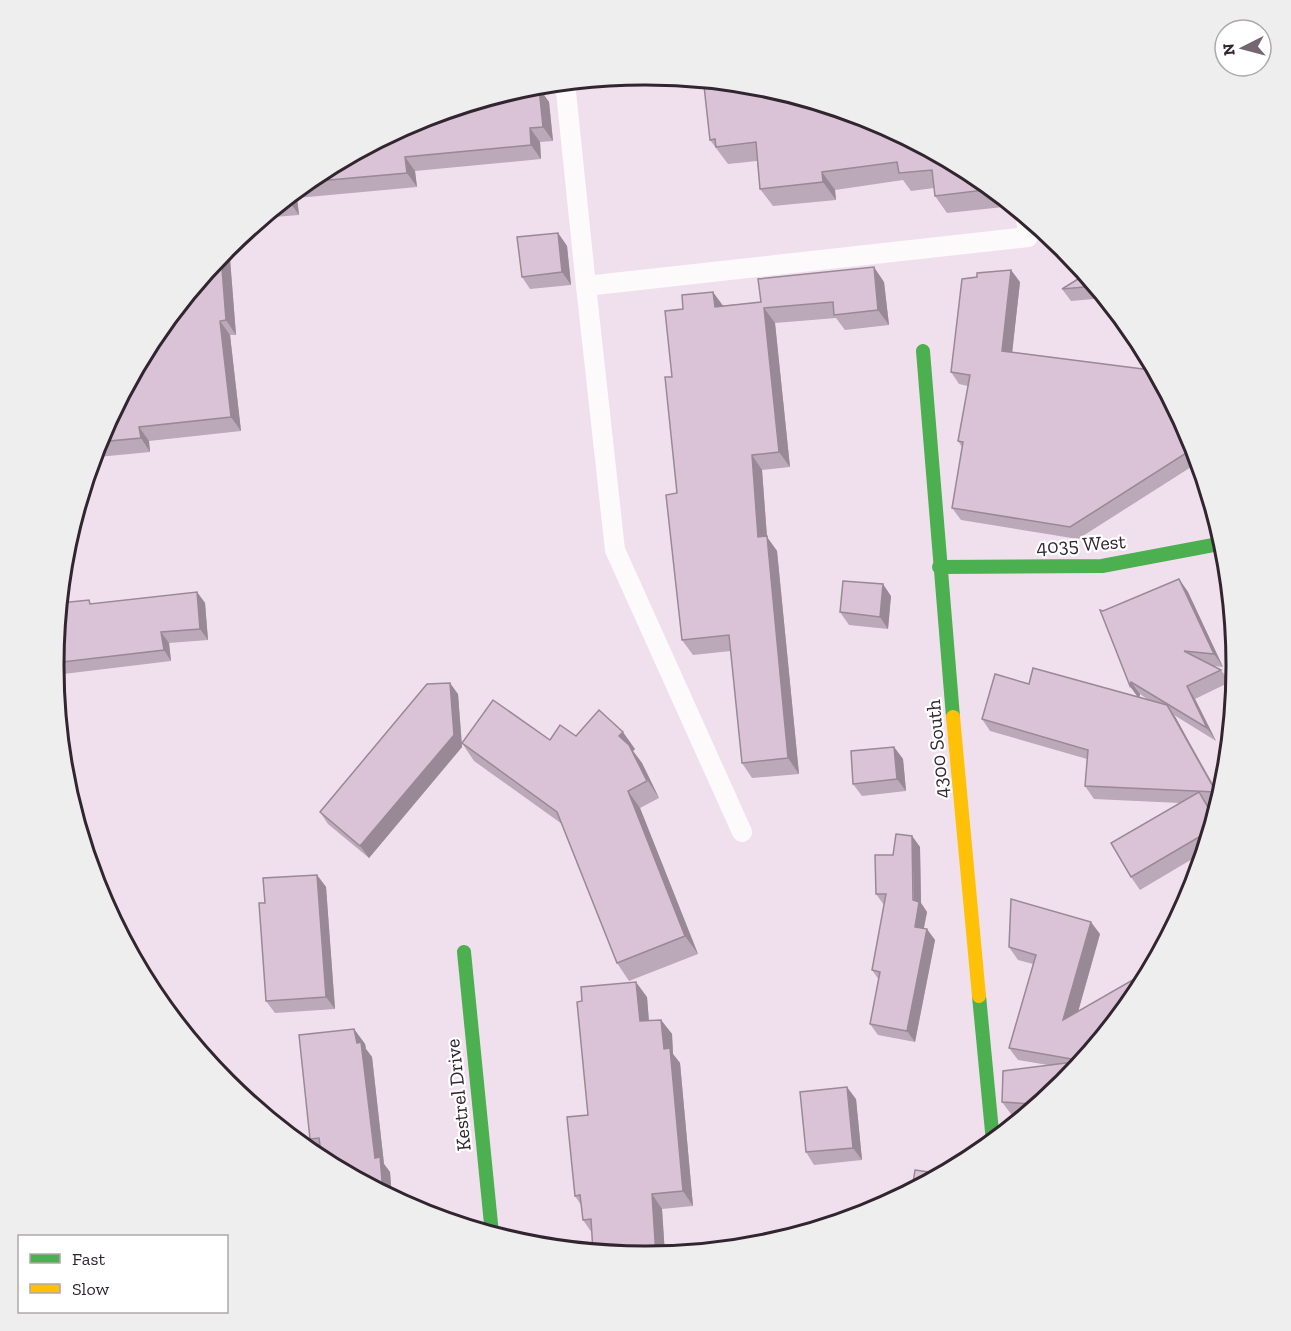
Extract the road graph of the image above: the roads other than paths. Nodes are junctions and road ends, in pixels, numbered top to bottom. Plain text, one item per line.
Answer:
1 (566, 90) edge
2 (1027, 227) edge
3 (586, 286) junction
4 (923, 351) dead end
5 (1213, 545) edge
6 (939, 567) junction
7 (742, 832) dead end
8 (464, 952) dead end
9 (992, 1131) edge
10 (491, 1226) edge

1 - 3 lane
2 - 3 lane
3 - 7 lane
4 - 6 street, 4300 South
5 - 6 street, 4035 West
6 - 9 street, 4300 South
8 - 10 street, Kestrel Drive

